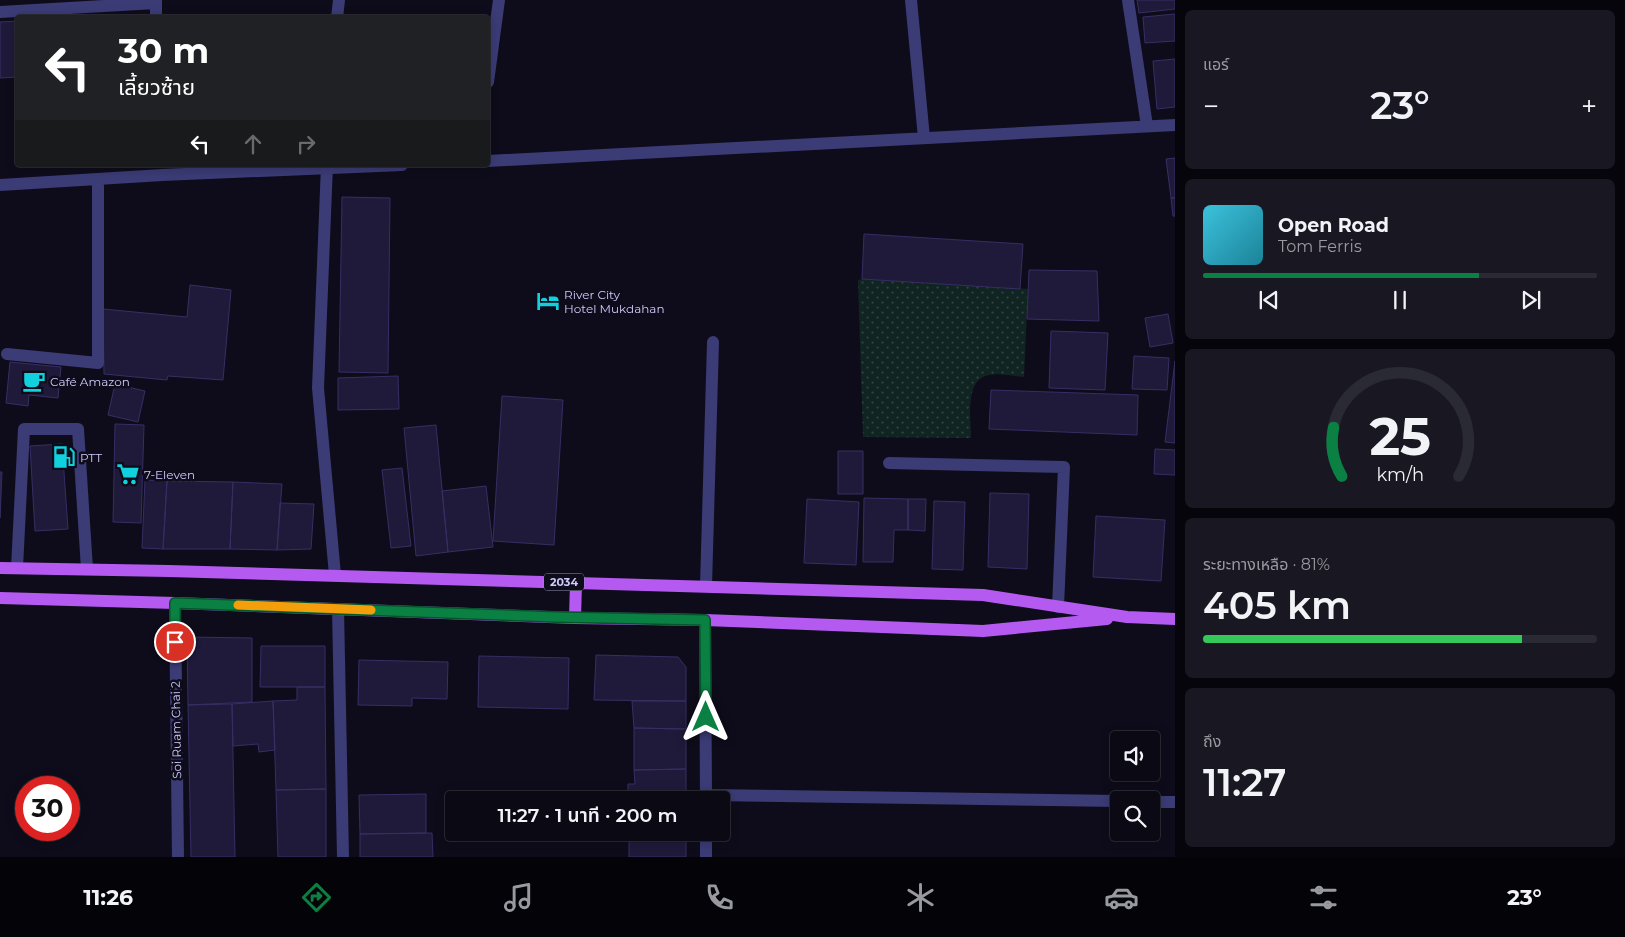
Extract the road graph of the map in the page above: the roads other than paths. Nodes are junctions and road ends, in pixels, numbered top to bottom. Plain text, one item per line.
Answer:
1 (339, 0) edge
2 (499, 0) edge
3 (911, 0) edge
4 (1128, 0) edge
5 (156, 1) edge
6 (0, 12) edge
7 (156, 15) edge
8 (338, 15) edge
9 (490, 67) edge
10 (1175, 125) edge
11 (1147, 126) junction
12 (924, 138) junction
13 (490, 161) edge
14 (327, 167) edge
15 (162, 170) edge
16 (98, 179) junction
17 (0, 185) edge
18 (712, 342) dead end
19 (7, 354) dead end
20 (889, 463) dead end
21 (0, 568) edge
22 (17, 568) junction
23 (87, 569) junction
24 (335, 575) junction
25 (576, 583) junction
26 (706, 586) junction
27 (0, 598) edge
28 (175, 603) junction
29 (1058, 607) junction
30 (338, 609) junction
31 (1127, 617) junction
32 (575, 618) junction
33 (1175, 619) edge
34 (705, 620) junction
35 (706, 791) edge
36 (730, 798) edge
37 (1110, 801) edge
38 (1160, 802) edge
39 (1175, 802) edge
40 (706, 841) edge
41 (178, 857) edge
42 (343, 857) edge
43 (706, 857) edge

1 - 8 street
2 - 9 street
3 - 12 street
4 - 11 street
5 - 6 street
5 - 7 street
10 - 11 street
11 - 12 street
12 - 13 street
14 - 15 street
14 - 24 street
15 - 16 street
16 - 17 street
16 - 19 street
18 - 26 street
20 - 29 street
21 - 22 main road, 2034
22 - 23 main road, 2034
22 - 23 street
23 - 24 main road, 2034
24 - 25 main road, 2034
25 - 26 main road, 2034
25 - 32 main road
26 - 29 main road, 2034
27 - 28 main road
28 - 30 main road
28 - 41 street, Soi Ruam Chai 2
29 - 31 main road, 2034
30 - 32 main road
30 - 42 street
31 - 33 main road
31 - 34 main road
32 - 34 main road
34 - 35 street
36 - 37 street
38 - 39 street
40 - 43 street

